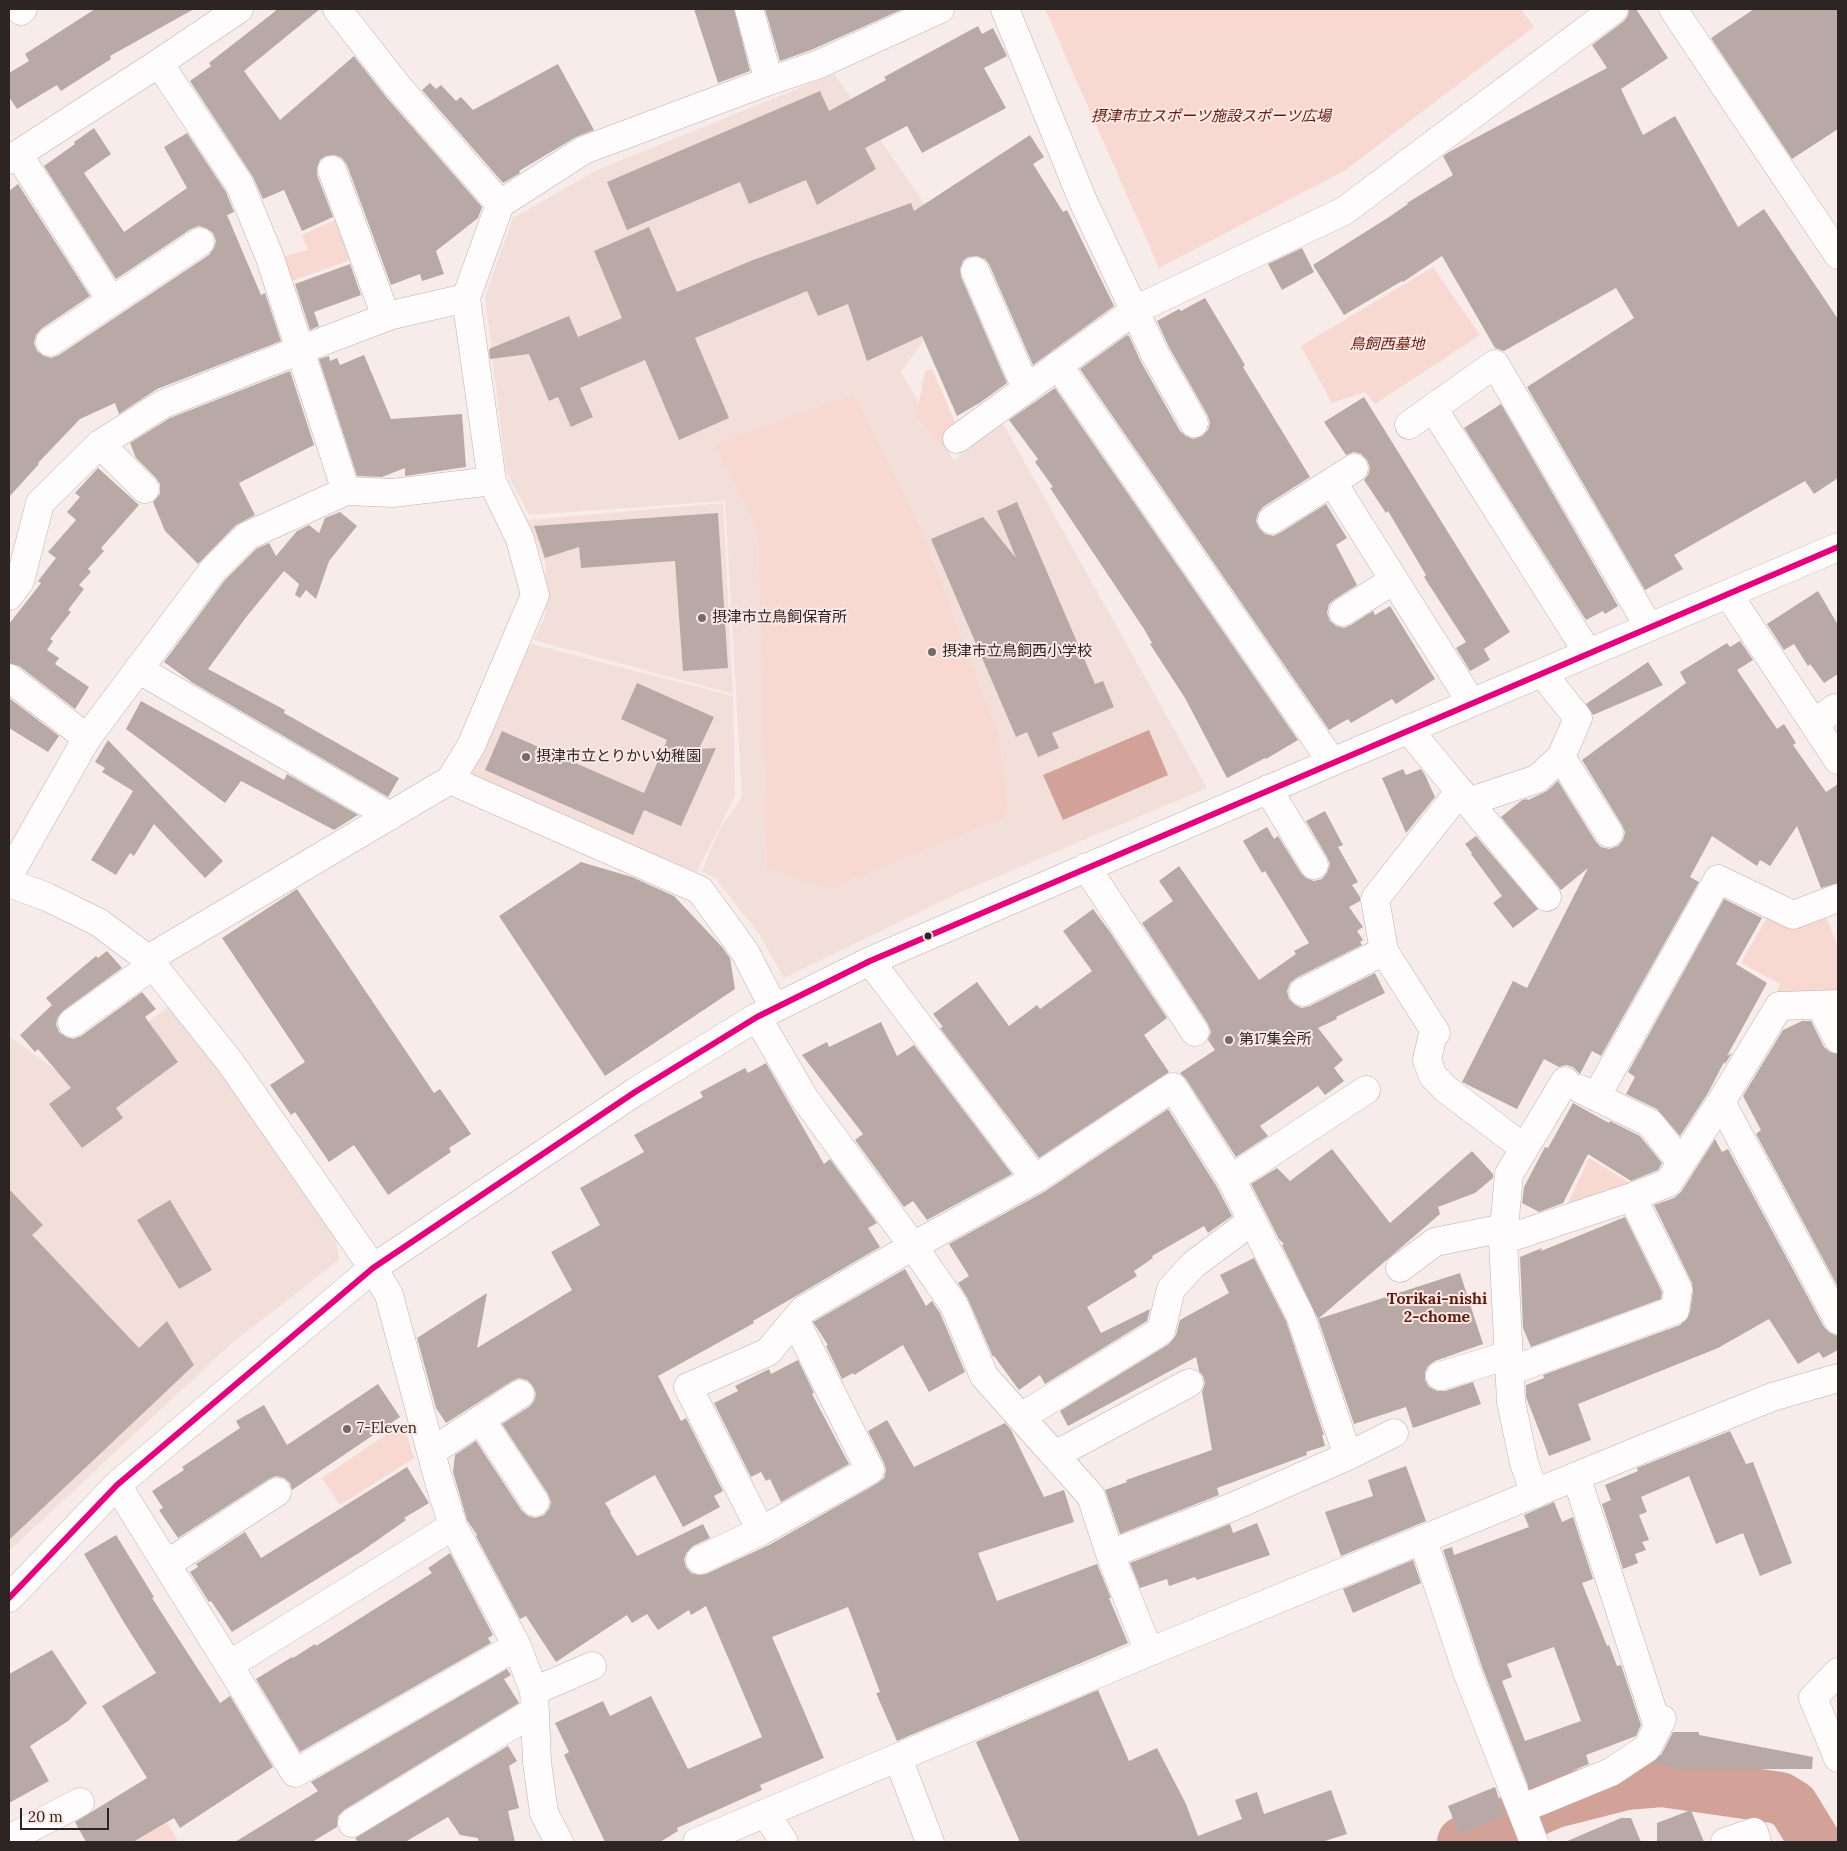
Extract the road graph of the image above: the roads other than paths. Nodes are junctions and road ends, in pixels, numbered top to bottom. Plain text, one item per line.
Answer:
1 (239, 9) edge
2 (337, 9) edge
3 (749, 9) edge
4 (940, 9) edge
5 (1005, 9) edge
6 (1614, 9) edge
7 (1673, 9) edge
8 (159, 63) junction
9 (768, 81) junction
10 (13, 157) edge
11 (332, 170) dead end
12 (500, 204) junction
13 (200, 242) dead end
14 (1838, 255) edge
15 (975, 271) dead end
16 (466, 298) junction
17 (111, 300) junction
18 (1135, 310) junction
19 (386, 317) junction
20 (50, 342) dead end
21 (300, 350) junction
22 (1058, 365) junction
23 (1026, 388) junction
24 (1433, 408) junction
25 (1194, 422) dead end
26 (1409, 425) dead end
27 (957, 439) dead end
28 (100, 444) junction
29 (492, 481) junction
30 (145, 489) dead end
31 (346, 491) junction
32 (1272, 520) dead end
33 (1838, 547) edge
34 (1394, 580) junction
35 (1728, 594) junction
36 (9, 596) edge
37 (1343, 612) dead end
38 (1649, 627) junction
39 (1588, 653) junction
40 (138, 669) junction
41 (1542, 673) junction
42 (9, 678) edge
43 (1471, 702) junction
44 (1408, 729) junction
45 (87, 738) junction
46 (1561, 757) junction
47 (1838, 760) edge
48 (1332, 762) junction
49 (450, 780) junction
50 (1268, 789) junction
51 (1464, 797) junction
52 (390, 816) junction
53 (1610, 834) dead end
54 (1314, 865) dead end
55 (1086, 867) junction
56 (9, 876) edge
57 (9, 883) edge
58 (1547, 896) dead end
59 (1838, 898) edge
60 (1384, 951) junction
61 (870, 961) junction
62 (150, 962) junction
63 (1303, 992) dead end
64 (1829, 1004) edge
65 (766, 1013) junction
66 (72, 1023) dead end
67 (1194, 1032) dead end
68 (1838, 1040) edge
69 (1366, 1090) dead end
70 (1596, 1097) junction
71 (1721, 1102) junction
72 (1524, 1148) junction
73 (1681, 1162) junction
74 (1035, 1179) junction
75 (1230, 1179) junction
76 (1632, 1197) junction
77 (1252, 1221) junction
78 (1503, 1234) junction
79 (913, 1246) junction
80 (373, 1268) junction
81 (1400, 1268) dead end
82 (795, 1320) junction
83 (1838, 1320) edge
84 (1509, 1363) junction
85 (1440, 1376) dead end
86 (1838, 1378) edge
87 (1189, 1382) dead end
88 (520, 1394) dead end
89 (1021, 1417) junction
90 (481, 1420) junction
91 (1394, 1433) dead end
92 (431, 1452) junction
93 (1055, 1456) junction
94 (1348, 1456) junction
95 (1576, 1476) junction
96 (117, 1485) junction
97 (277, 1492) dead end
98 (1535, 1494) junction
99 (535, 1502) dead end
100 (453, 1526) junction
101 (761, 1531) junction
102 (1423, 1540) junction
103 (1110, 1554) junction
104 (700, 1560) dead end
105 (167, 1564) junction
106 (9, 1598) edge
107 (517, 1646) junction
108 (1149, 1652) junction
109 (229, 1665) junction
110 (592, 1666) dead end
111 (1838, 1672) edge
112 (534, 1701) junction
113 (898, 1758) junction
114 (1838, 1758) edge
115 (80, 1802) dead end
116 (766, 1814) junction
117 (352, 1823) dead end
118 (1524, 1827) edge
119 (9, 1839) edge
120 (559, 1842) edge
121 (697, 1842) edge
122 (784, 1842) edge
123 (930, 1842) edge
124 (1725, 1842) edge
125 (1757, 1842) edge

1 - 8 street
2 - 12 street
3 - 9 street
4 - 9 street
5 - 18 street
6 - 18 street
7 - 14 street
8 - 10 street
8 - 21 street
9 - 12 street
10 - 17 street
11 - 19 street
12 - 16 street
13 - 17 street
15 - 23 street
16 - 19 street
16 - 29 street
17 - 20 street
18 - 22 street
18 - 25 street
19 - 21 street
21 - 28 street
21 - 31 street
22 - 23 street
22 - 48 street
23 - 27 street
24 - 26 street
24 - 38 street
24 - 39 street
28 - 30 street
28 - 36 street
29 - 31 street
29 - 49 street
31 - 40 street
32 - 34 street
33 - 35 street
34 - 37 street
34 - 43 street
35 - 38 street
35 - 47 street
38 - 39 street
39 - 41 street
40 - 45 street
40 - 52 street
41 - 43 street
41 - 46 street
42 - 45 street
43 - 44 street
44 - 48 street
44 - 51 street
45 - 56 street
46 - 51 street
46 - 53 street
48 - 50 street
49 - 52 street
49 - 65 street
50 - 54 street
50 - 55 street
51 - 58 street
51 - 60 street
52 - 62 street
55 - 61 street
55 - 67 street
57 - 62 street
59 - 70 street
60 - 63 street
60 - 72 street
61 - 65 street
61 - 74 street
62 - 66 street
62 - 80 street
64 - 68 street
64 - 71 street
65 - 79 street
65 - 80 street
69 - 75 street
70 - 72 street
70 - 73 street
71 - 73 street
71 - 83 street
72 - 78 street
73 - 76 street
74 - 75 street
74 - 79 street
75 - 77 street
76 - 78 street
76 - 84 street
77 - 89 street
77 - 94 street
78 - 81 street
78 - 84 street
79 - 82 street
79 - 89 street
80 - 92 street
80 - 96 street
82 - 101 street
82 - 101 street
84 - 85 street
84 - 98 street
86 - 95 street
87 - 93 street
88 - 90 street
89 - 93 street
90 - 92 street
90 - 99 street
91 - 94 street
92 - 100 street
93 - 103 street
94 - 103 street
95 - 98 street
95 - 118 street
96 - 105 street
96 - 106 street
97 - 105 street
98 - 102 street
100 - 107 street
100 - 109 street
101 - 104 street
102 - 108 street
102 - 118 street
103 - 108 street
105 - 109 street
107 - 109 street
107 - 112 street
108 - 113 street
110 - 112 street
111 - 114 street
112 - 117 street
112 - 120 street
113 - 116 street
113 - 123 street
115 - 119 street
116 - 121 street
116 - 122 street
124 - 125 street

